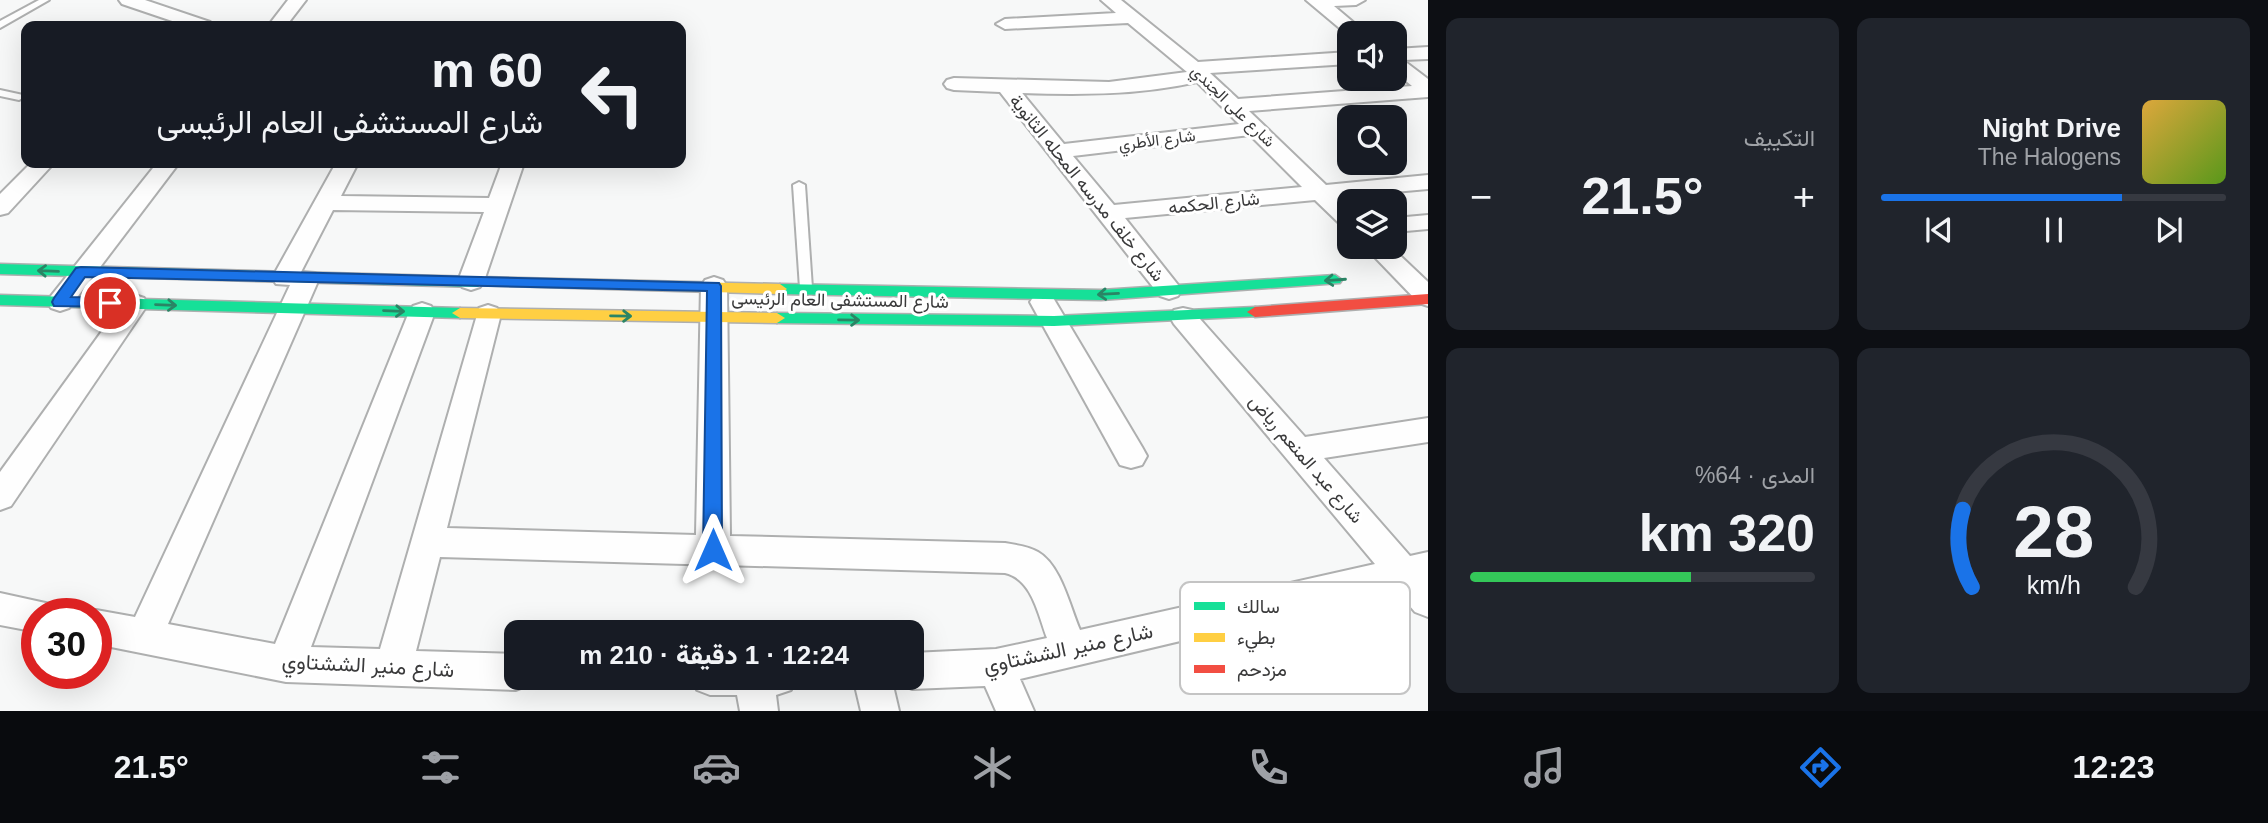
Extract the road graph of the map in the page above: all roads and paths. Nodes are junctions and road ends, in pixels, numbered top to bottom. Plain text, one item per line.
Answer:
1 (45, 0) edge
2 (128, 0) edge
3 (297, 0) edge
4 (1110, 0) edge
5 (1356, 0) edge
6 (1316, 1) edge
7 (1131, 18) junction
8 (184, 21) edge
9 (281, 21) edge
10 (1342, 21) edge
11 (1005, 24) dead end
12 (0, 25) edge
13 (1428, 53) edge
14 (1407, 54) edge
15 (1337, 59) edge
16 (1197, 72) junction
17 (1407, 73) edge
18 (954, 84) dead end
19 (1005, 85) junction
20 (1428, 90) edge
21 (0, 93) edge
22 (19, 97) dead end
23 (1232, 106) junction
24 (1255, 128) junction
25 (1058, 151) junction
26 (39, 168) edge
27 (164, 168) edge
28 (344, 168) edge
29 (511, 168) edge
30 (1428, 182) edge
31 (799, 185) dead end
32 (1321, 192) junction
33 (325, 203) junction
34 (498, 205) junction
35 (0, 208) edge
36 (1337, 208) edge
37 (1107, 213) junction
38 (1428, 222) edge
39 (1407, 224) edge
40 (1395, 259) edge
41 (0, 269) edge
42 (81, 272) junction
43 (1417, 274) edge
44 (1380, 277) dead end
45 (295, 278) junction
46 (1354, 278) dead end
47 (471, 281) junction
48 (714, 286) junction
49 (788, 288) junction
50 (806, 288) junction
51 (1038, 293) junction
52 (1428, 298) edge
53 (0, 300) edge
54 (60, 302) junction
55 (135, 304) junction
56 (1176, 304) junction
57 (292, 308) junction
58 (422, 312) junction
59 (488, 314) junction
60 (713, 318) junction
61 (790, 319) junction
62 (1054, 321) junction
63 (1428, 430) edge
64 (1299, 450) junction
65 (14, 456) edge
66 (1130, 456) dead end
67 (0, 497) edge
68 (426, 542) junction
69 (713, 550) junction
70 (1415, 569) edge
71 (1359, 582) edge
72 (1428, 601) edge
73 (0, 609) edge
74 (21, 613) edge
75 (1180, 623) edge
76 (112, 629) edge
77 (145, 635) junction
78 (1070, 649) junction
79 (286, 664) junction
80 (996, 667) junction
81 (393, 668) junction
82 (924, 670) edge
83 (504, 672) edge
84 (875, 690) edge
85 (880, 711) edge
86 (1015, 711) edge

1 - 12 lane
2 - 8 street
3 - 9 street
4 - 7 street, شارع على الجندي
5 - 6 street
6 - 10 street
7 - 11 street
7 - 16 street, شارع على الجندي
13 - 14 street
15 - 16 street
16 - 19 street
16 - 23 street, شارع على الجندي
17 - 20 street
18 - 19 street
19 - 25 street, شارع خلف مدرسه المحله الثانوية
20 - 23 street
21 - 22 lane
23 - 24 street, شارع على الجندي
24 - 25 street, شارع الأطري
24 - 32 street, شارع على الجندي
25 - 37 street, شارع خلف مدرسه المحله الثانوية
26 - 35 street
27 - 42 street
28 - 33 street
29 - 34 street
30 - 32 street, شارع الحكمه
31 - 50 lane
32 - 36 street, شارع على الجندي
32 - 37 street, شارع الحكمه
33 - 34 street
33 - 45 street
34 - 47 street
37 - 56 street, شارع خلف مدرسه المحله الثانوية
38 - 39 street
40 - 43 street
42 -> 41 street, شارع المستشفى العام الرئيسى
42 - 45 street, شارع المستشفى العام الرئيسى
42 - 54 street
43 - 44 street
43 - 52 street
45 - 47 street, شارع المستشفى العام الرئيسى
45 - 57 street
46 -> 56 street, شارع المستشفى العام الرئيسى
47 - 48 street, شارع المستشفى العام الرئيسى
48 - 49 street, شارع المستشفى العام الرئيسى
48 - 60 street
49 - 50 street, شارع المستشفى العام الرئيسى
49 - 61 street
50 - 51 street, شارع المستشفى العام الرئيسى
56 -> 51 street, شارع المستشفى العام الرئيسى
51 - 62 street
52 - 56 street, شارع المستشفى العام الرئيسى
53 - 54 street, شارع المستشفى العام الرئيسى
54 - 55 street, شارع المستشفى العام الرئيسى
55 -> 57 street, شارع المستشفى العام الرئيسى
55 - 65 street
56 - 62 street, شارع المستشفى العام الرئيسى
56 - 64 street, شارع عبد المنعم رياض
57 -> 58 street, شارع المستشفى العام الرئيسى
57 - 77 street
58 - 59 street, شارع المستشفى العام الرئيسى
58 - 79 street
59 -> 60 street, شارع المستشفى العام الرئيسى
59 - 68 street
60 - 61 street, شارع المستشفى العام الرئيسى
60 - 69 street
61 -> 62 street, شارع المستشفى العام الرئيسى
62 - 66 street
63 - 64 street
64 - 70 street, شارع عبد المنعم رياض
65 - 67 street
68 - 69 street
68 - 81 street
69 - 78 street
70 - 71 street, شارع منير الششتاوي
70 - 72 street, شارع عبد المنعم رياض
73 - 74 street
75 - 78 street, شارع منير الششتاوي
76 - 77 street, شارع منير الششتاوي
77 - 79 street, شارع منير الششتاوي
78 - 80 street, شارع منير الششتاوي
79 - 81 street, شارع منير الششتاوي
80 - 82 street, شارع منير الششتاوي
80 - 86 street
81 - 83 street, شارع منير الششتاوي
84 - 85 street

